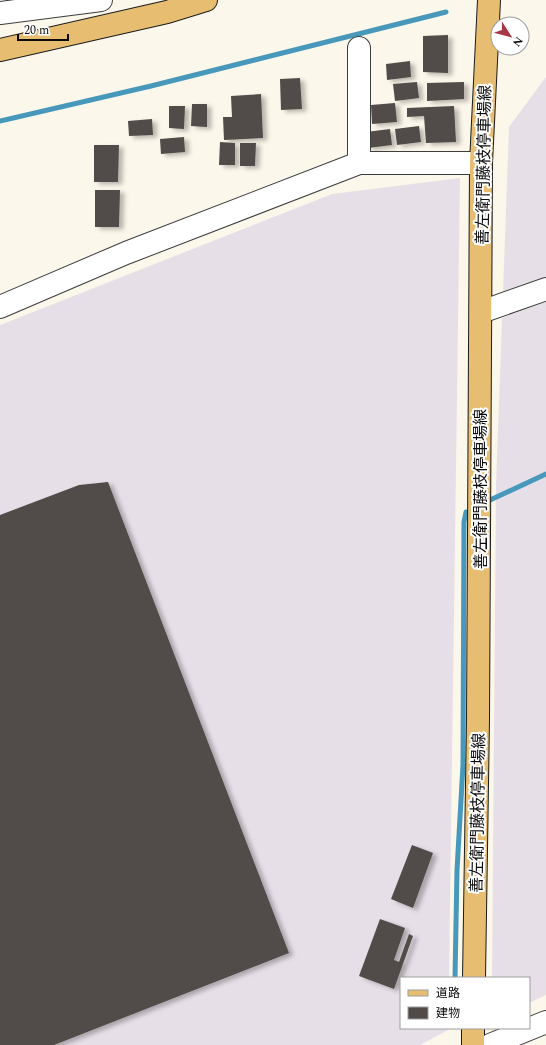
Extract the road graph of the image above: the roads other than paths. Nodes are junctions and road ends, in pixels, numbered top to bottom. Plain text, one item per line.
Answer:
1 (101, 0) edge
2 (489, 0) edge
3 (194, 1) edge
4 (0, 13) edge
5 (360, 48) dead end
6 (0, 50) edge
7 (359, 163) junction
8 (481, 163) junction
9 (546, 289) edge
10 (0, 307) edge
11 (481, 312) junction
12 (474, 977) edge
13 (546, 1022) edge
14 (473, 1029) edge
15 (529, 1029) edge
16 (530, 1029) edge
17 (473, 1045) edge
18 (490, 1045) edge

1 - 4 street
2 - 8 main road, 善左衛門藤枝停車場線
3 - 6 main road
5 - 7 street
7 - 8 street
7 - 10 street
8 - 11 main road, 善左衛門藤枝停車場線
9 - 11 street
11 - 12 main road, 善左衛門藤枝停車場線
13 - 16 street
14 - 17 main road
15 - 18 street

